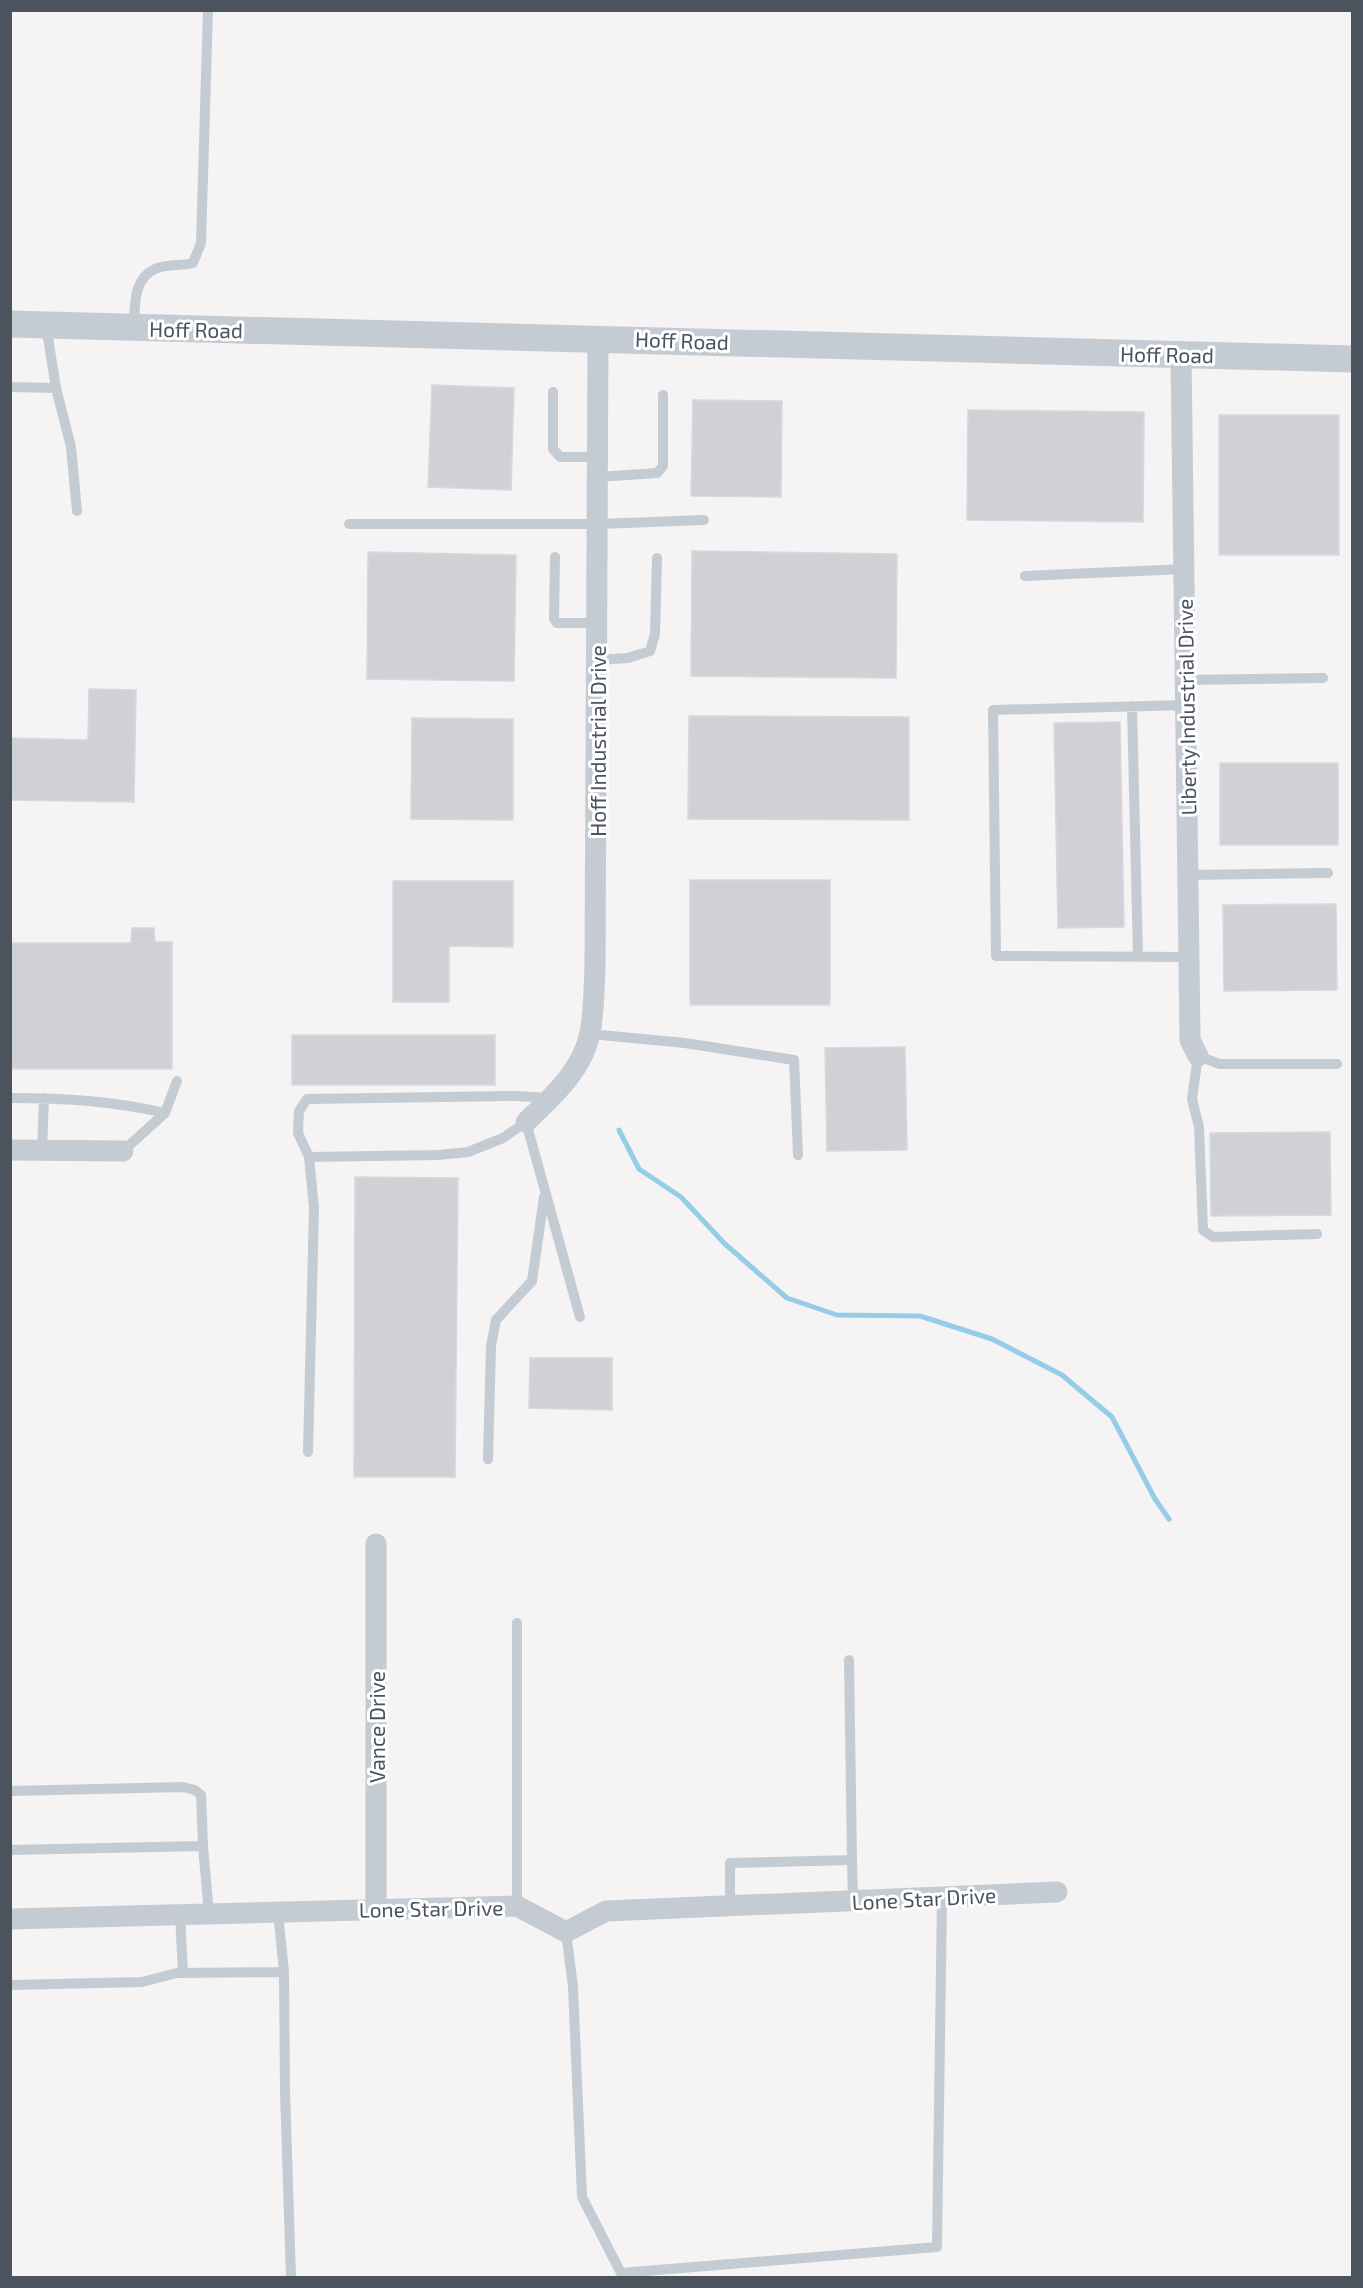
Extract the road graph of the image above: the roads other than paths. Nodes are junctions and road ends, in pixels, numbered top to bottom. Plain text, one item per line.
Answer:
1 (208, 10) edge
2 (10, 324) edge
3 (46, 325) junction
4 (134, 327) junction
5 (598, 337) junction
6 (1181, 355) junction
7 (1353, 359) edge
8 (10, 387) edge
9 (56, 388) junction
10 (553, 392) dead end
11 (663, 395) dead end
12 (598, 467) junction
13 (77, 511) dead end
14 (704, 520) dead end
15 (349, 524) dead end
16 (598, 524) junction
17 (555, 557) dead end
18 (657, 558) dead end
19 (1184, 569) junction
20 (1025, 576) dead end
21 (597, 622) junction
22 (597, 660) junction
23 (1323, 678) dead end
24 (1185, 680) junction
25 (1186, 705) junction
26 (1132, 706) junction
27 (1328, 873) dead end
28 (1188, 875) junction
29 (1138, 957) junction
30 (1189, 957) junction
31 (590, 1034) junction
32 (1198, 1056) junction
33 (1338, 1064) dead end
34 (177, 1081) dead end
35 (10, 1098) edge
36 (44, 1098) junction
37 (551, 1098) junction
38 (165, 1113) junction
39 (526, 1122) junction
40 (10, 1150) edge
41 (42, 1150) junction
42 (123, 1151) joint
43 (798, 1155) dead end
44 (309, 1157) junction
45 (545, 1191) junction
46 (1317, 1234) dead end
47 (580, 1317) dead end
48 (308, 1452) dead end
49 (488, 1459) dead end
50 (376, 1544) dead end
51 (518, 1623) dead end
52 (849, 1660) dead end
53 (10, 1791) edge
54 (203, 1846) junction
55 (10, 1850) edge
56 (852, 1860) junction
57 (1057, 1892) dead end
58 (942, 1898) junction
59 (853, 1901) junction
60 (517, 1906) junction
61 (730, 1906) junction
62 (376, 1909) junction
63 (278, 1912) junction
64 (180, 1914) junction
65 (209, 1914) junction
66 (10, 1920) edge
67 (566, 1932) junction
68 (284, 1972) junction
69 (183, 1973) junction
70 (10, 1985) edge
71 (291, 2277) edge

1 - 4 lane
2 - 3 street, Hoff Road
3 - 4 street, Hoff Road
3 - 9 lane
4 - 5 street, Hoff Road
5 - 6 street, Hoff Road
5 - 12 street, Hoff Industrial Drive
6 - 7 street, Hoff Road
6 - 19 street, Liberty Industrial Drive
8 - 9 lane
9 - 13 lane
10 - 12 lane
11 - 12 lane
12 - 16 street, Hoff Industrial Drive
14 - 16 lane
15 - 16 lane
16 - 21 street, Hoff Industrial Drive
17 - 21 lane
18 - 22 lane
19 - 20 lane
19 - 24 street, Liberty Industrial Drive
21 - 22 street, Hoff Industrial Drive
22 - 31 street, Hoff Industrial Drive
23 - 24 lane
24 - 25 street, Liberty Industrial Drive
25 - 26 lane
25 - 28 street, Liberty Industrial Drive
26 - 29 lane
26 - 29 lane
27 - 28 lane
28 - 30 street, Liberty Industrial Drive
29 - 30 lane
30 - 32 street, Liberty Industrial Drive
31 - 37 street, Hoff Industrial Drive
31 - 43 lane
32 - 33 lane
32 - 46 lane
34 - 38 lane
35 - 36 lane
36 - 38 lane
36 - 41 lane
37 - 39 street, Hoff Industrial Drive
37 - 44 lane
38 - 42 lane
39 - 44 lane
39 - 45 lane
40 - 41 street
41 - 42 street
44 - 48 lane
45 - 47 lane
45 - 49 lane
50 - 62 street, Vance Drive
51 - 60 lane
52 - 56 lane
53 - 54 lane
54 - 55 lane
54 - 65 lane
56 - 59 lane
56 - 61 lane
57 - 58 street, Lone Star Drive
58 - 59 street, Lone Star Drive
58 - 67 lane
59 - 61 street, Lone Star Drive
60 - 62 street, Lone Star Drive
60 - 67 street, Lone Star Drive
61 - 67 street, Lone Star Drive
62 - 63 street, Lone Star Drive
63 - 65 street, Lone Star Drive
63 - 68 lane
64 - 65 street, Lone Star Drive
64 - 66 street, Lone Star Drive
64 - 69 lane
68 - 69 lane
68 - 71 lane
69 - 70 lane

